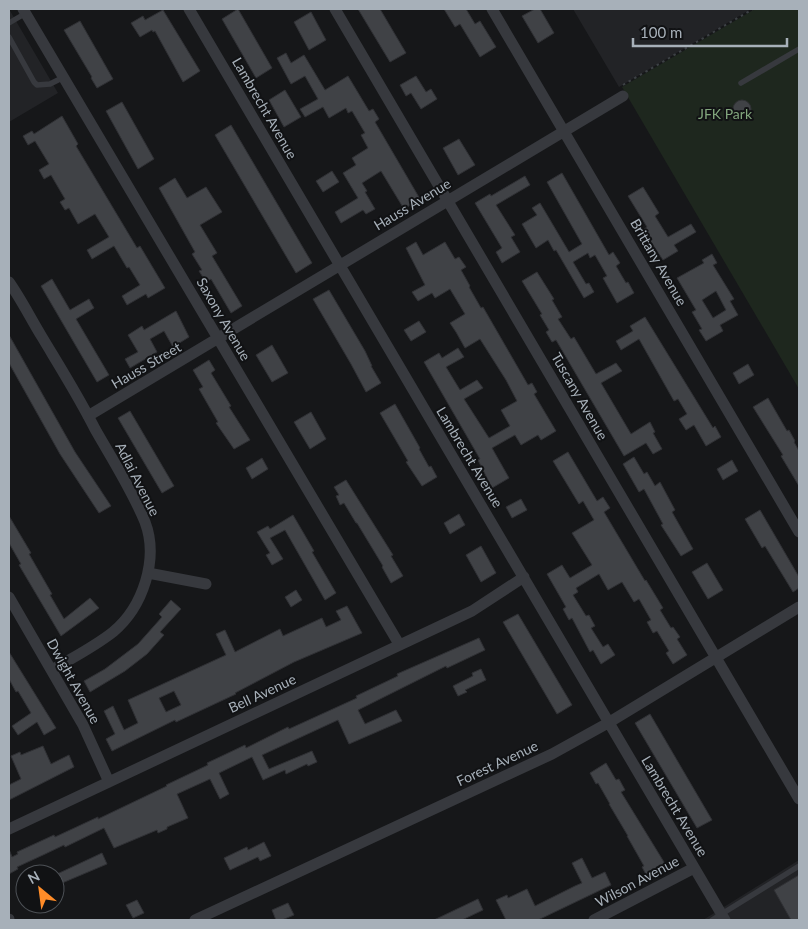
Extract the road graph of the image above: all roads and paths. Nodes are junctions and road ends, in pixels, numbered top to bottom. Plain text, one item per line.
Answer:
1 (189, 9) edge
2 (335, 9) edge
3 (492, 9) edge
4 (752, 9) edge
5 (25, 11) edge
6 (9, 23) edge
7 (9, 38) edge
8 (799, 49) edge
9 (64, 77) junction
10 (741, 83) dead end
11 (621, 92) joint
12 (564, 130) junction
13 (448, 201) junction
14 (340, 265) junction
15 (9, 282) edge
16 (218, 340) junction
17 (88, 416) junction
18 (799, 532) edge
19 (148, 573) junction
20 (524, 577) junction
21 (206, 584) dead end
22 (9, 597) edge
23 (799, 608) edge
24 (399, 644) junction
25 (716, 658) junction
26 (52, 670) junction
27 (608, 723) junction
28 (109, 782) junction
29 (799, 799) edge
30 (9, 829) edge
31 (799, 866) edge
32 (694, 868) junction
33 (720, 918) edge
34 (195, 920) edge
35 (594, 920) edge

1 - 14 street, Lambrecht Avenue
2 - 13 street, Tuscany Avenue
3 - 12 street, Brittany Avenue
4 - 11 path
5 - 6 lane
5 - 9 street, Saxony Avenue
7 - 9 lane
8 - 10 lane
9 - 16 street, Saxony Avenue
11 - 12 street, Hauss Avenue
12 - 13 street, Hauss Avenue
12 - 18 street, Brittany Avenue
13 - 14 street, Hauss Avenue
13 - 25 street, Tuscany Avenue
14 - 16 street, Hauss Avenue
14 - 20 street, Lambrecht Avenue
15 - 17 street, Adlai Avenue
16 - 17 street, Hauss Street
16 - 24 street, Saxony Avenue
17 - 19 street, Adlai Avenue
19 - 21 street
19 - 26 street, Adlai Avenue
20 - 24 street, Bell Avenue
20 - 27 street, Lambrecht Avenue
22 - 26 street, Dwight Avenue
23 - 25 street, Forest Avenue
24 - 28 street, Bell Avenue
25 - 27 street, Forest Avenue
25 - 29 street, Tuscany Avenue
26 - 28 street, Dwight Avenue
27 - 32 street, Lambrecht Avenue
27 - 34 street, Forest Avenue
28 - 30 street, Bell Avenue
31 - 33 lane
32 - 33 street, Lambrecht Avenue
32 - 35 street, Wilson Avenue

